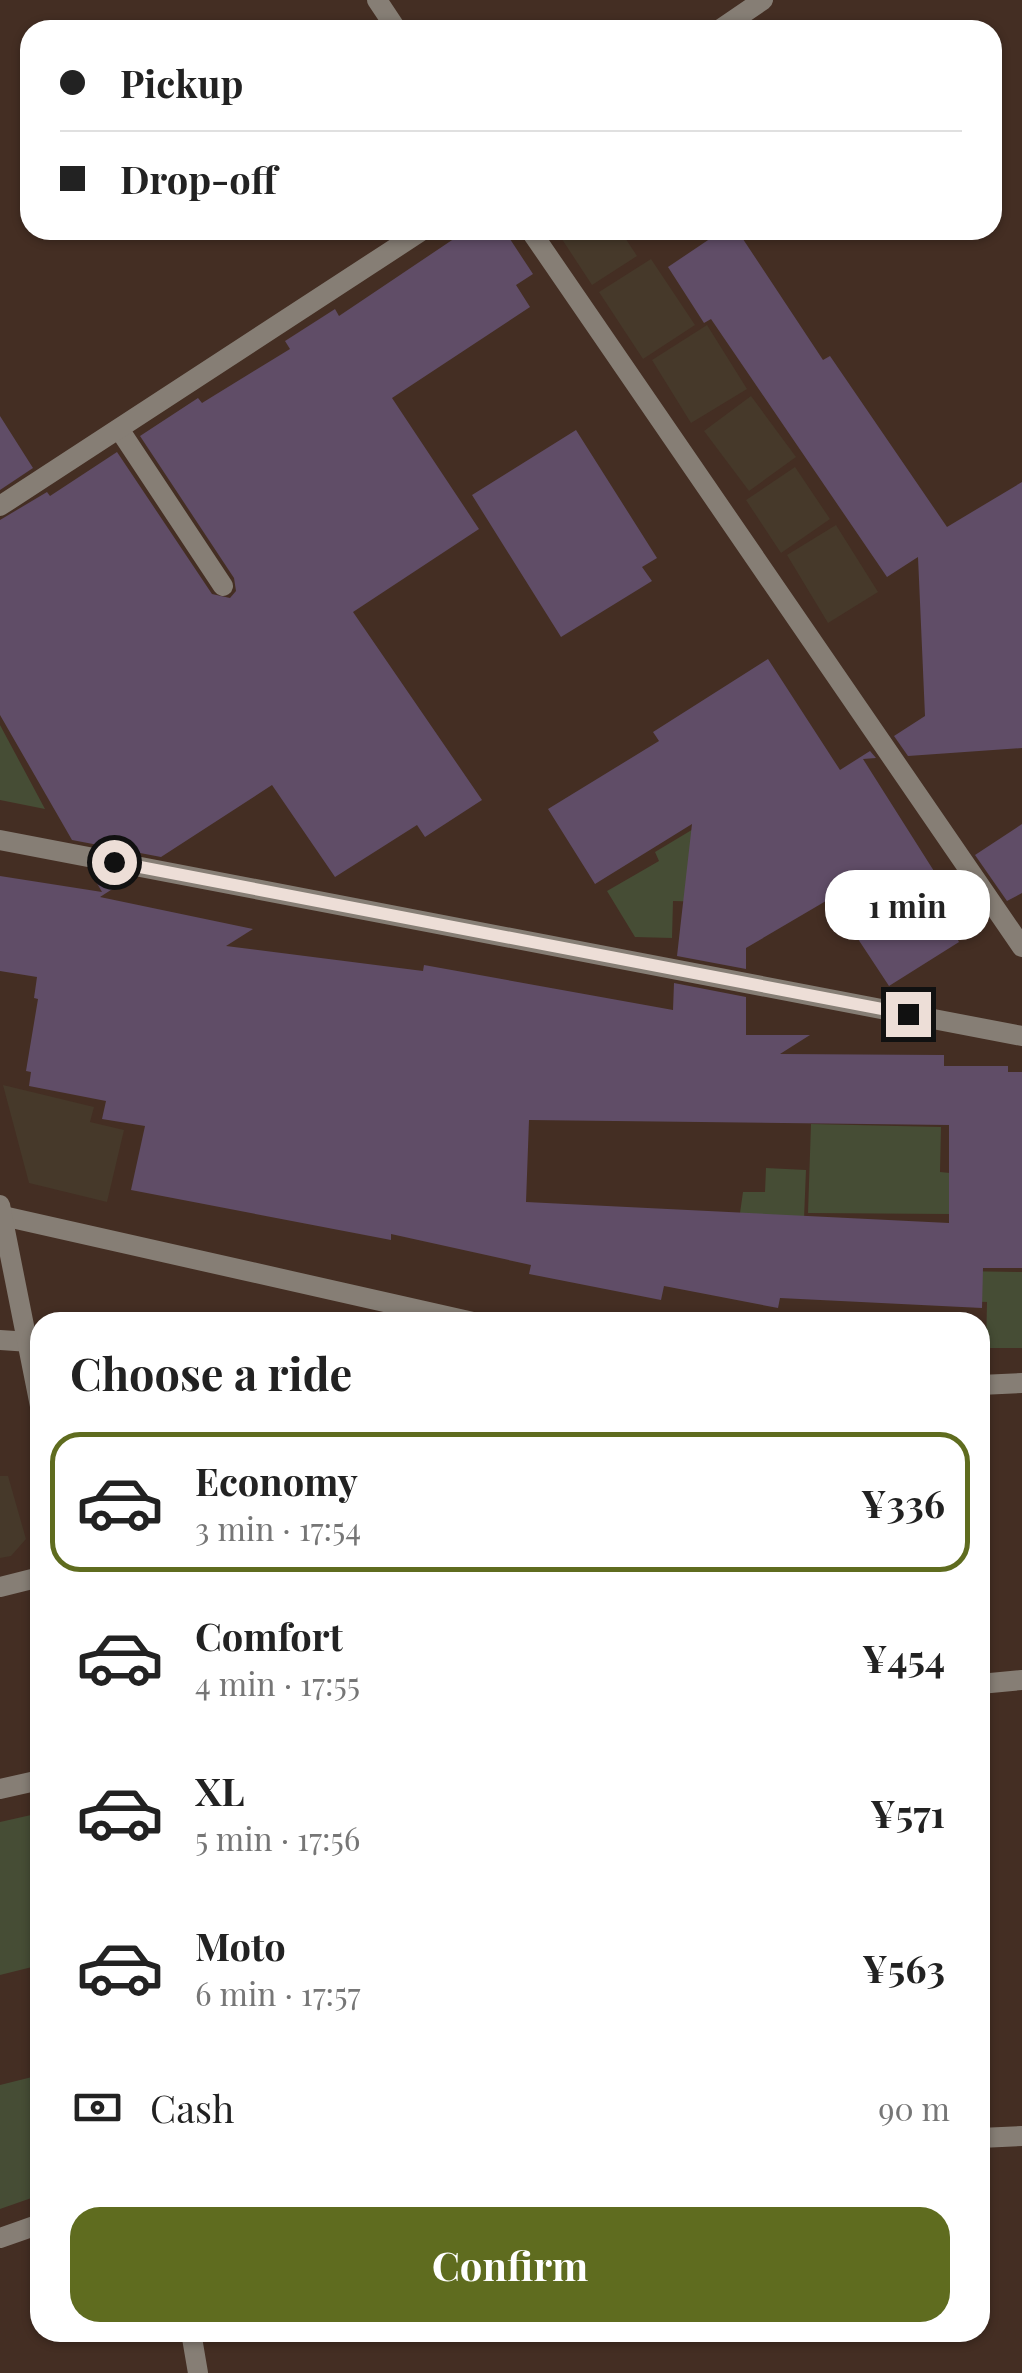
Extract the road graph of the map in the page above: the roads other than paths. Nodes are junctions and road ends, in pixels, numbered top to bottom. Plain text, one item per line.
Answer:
1 (763, 0) edge
2 (734, 20) edge
3 (408, 240) edge
4 (537, 240) edge
5 (119, 428) junction
6 (0, 506) edge
7 (224, 586) dead end
8 (0, 840) edge
9 (1022, 948) edge
10 (1022, 1036) edge
11 (2, 1210) edge
12 (431, 1312) edge
13 (0, 1340) edge
14 (30, 1342) joint
15 (1022, 1383) edge
16 (990, 1385) edge
17 (30, 1579) edge
18 (0, 1587) edge
19 (1022, 1680) edge
20 (990, 1683) edge
21 (30, 1782) edge
22 (0, 1789) edge
23 (1022, 2136) edge
24 (990, 2138) edge
25 (30, 2228) edge
26 (0, 2238) edge
27 (193, 2342) edge
28 (198, 2373) edge

1 - 2 street
3 - 5 street
4 - 9 street
5 - 6 street
5 - 7 street
8 - 10 street
11 - 12 street
11 - 14 street
13 - 14 street
15 - 16 street
17 - 18 street
19 - 20 street
21 - 22 street
23 - 24 street
25 - 26 street
27 - 28 street

